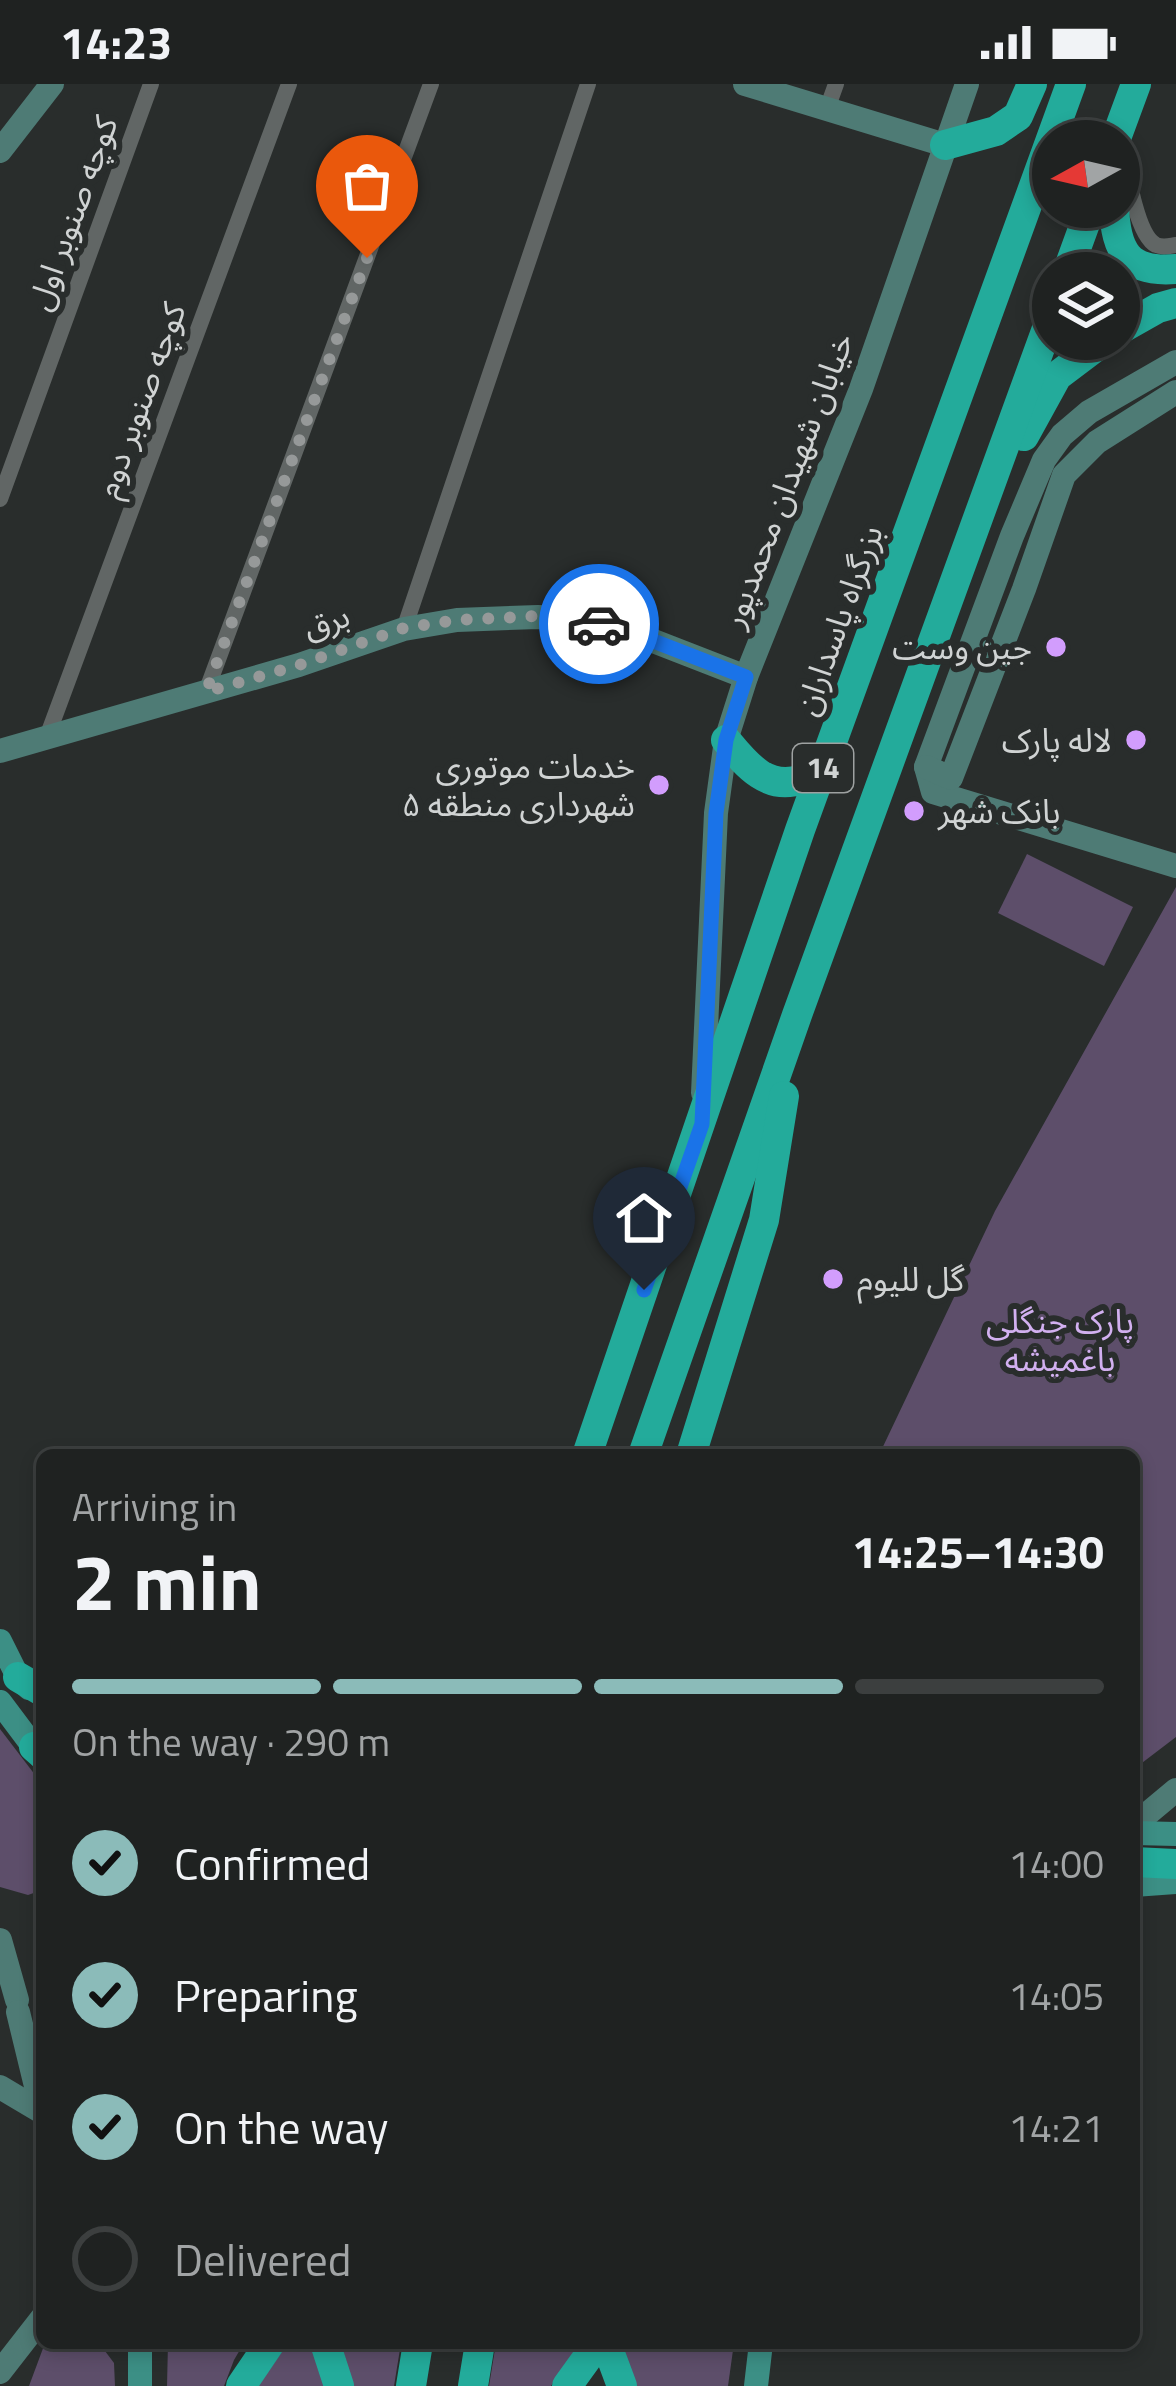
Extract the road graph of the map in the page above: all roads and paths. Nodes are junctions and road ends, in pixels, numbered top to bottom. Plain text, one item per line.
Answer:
1 (52, 84) edge
2 (151, 84) edge
3 (289, 84) edge
4 (431, 84) edge
5 (588, 84) edge
6 (746, 84) edge
7 (836, 84) edge
8 (967, 84) edge
9 (1032, 84) edge
10 (1071, 84) edge
11 (1136, 84) edge
12 (827, 109) junction
13 (1124, 120) edge
14 (945, 145) junction
15 (0, 151) edge
16 (1140, 223) edge
17 (1115, 228) edge
18 (1176, 245) edge
19 (1176, 269) edge
20 (1176, 303) edge
21 (1140, 318) edge
22 (1035, 360) edge
23 (1078, 360) edge
24 (1176, 362) edge
25 (1176, 392) edge
26 (1089, 412) junction
27 (0, 499) edge
28 (979, 514) junction
29 (1022, 595) junction
30 (404, 628) junction
31 (746, 677) junction
32 (206, 692) junction
33 (47, 737) junction
34 (726, 740) junction
35 (0, 752) edge
36 (826, 760) junction
37 (926, 767) junction
38 (1176, 866) edge
39 (797, 1015) junction
40 (702, 1124) junction
41 (589, 1449) edge
42 (646, 1449) edge
43 (693, 1449) edge
44 (0, 1641) edge
45 (20, 1690) edge
46 (36, 1740) edge
47 (1176, 1790) edge
48 (1140, 1823) edge
49 (1140, 1830) edge
50 (1176, 1834) edge
51 (1140, 1862) edge
52 (1176, 1864) edge
53 (1176, 1882) edge
54 (1140, 1885) edge
55 (0, 1940) edge
56 (9, 2008) edge
57 (0, 2086) edge
58 (36, 2092) edge
59 (36, 2107) edge
60 (36, 2328) edge
61 (36, 2335) edge
62 (140, 2349) edge
63 (266, 2349) edge
64 (327, 2349) edge
65 (417, 2349) edge
66 (479, 2349) edge
67 (760, 2349) edge
68 (588, 2359) edge
69 (0, 2372) edge
70 (15, 2386) edge
71 (140, 2386) edge
72 (241, 2386) edge
73 (339, 2386) edge
74 (411, 2386) edge
75 (473, 2386) edge
76 (622, 2386) edge
77 (756, 2386) edge

1 - 15 street
2 - 27 street, کوچه صنوبر اول
3 - 33 street, کوچه صنوبر دوم
4 - 32 street
5 - 30 street
6 - 12 street
7 - 12 street
8 - 14 street, خیابان شهیدان محمدپور
9 - 14 highway
10 - 36 highway, بزرگراه پاسداران / 14
11 - 13 highway
12 - 14 street
14 - 31 street, خیابان شهیدان محمدپور
16 - 18 street
17 - 19 highway
20 - 21 highway
22 - 28 highway, 14
23 - 28 highway
24 - 26 street
25 - 29 street
26 - 29 street
26 - 37 street
28 - 39 highway, 14
29 - 37 street
30 - 31 street, برق
30 - 32 street, برق
31 - 34 street, خیابان شهیدان محمدپور
32 - 33 street, برق
33 - 35 street, برق
34 - 36 highway
34 - 40 street, خیابان شهیدان محمدپور
36 - 40 highway, بزرگراه پاسداران / 14
37 - 38 street
39 - 42 highway, 14
39 - 43 highway
40 - 41 highway, بزرگراه پاسداران / 14
44 - 45 main road
45 - 46 main road
47 - 48 street
49 - 50 main road
51 - 52 highway
53 - 54 main road
55 - 56 street
56 - 58 street
57 - 59 street
60 - 69 street
61 - 70 street
62 - 71 main road
63 - 72 highway
64 - 73 highway
65 - 74 highway
66 - 75 highway
67 - 77 main road
68 - 76 highway

